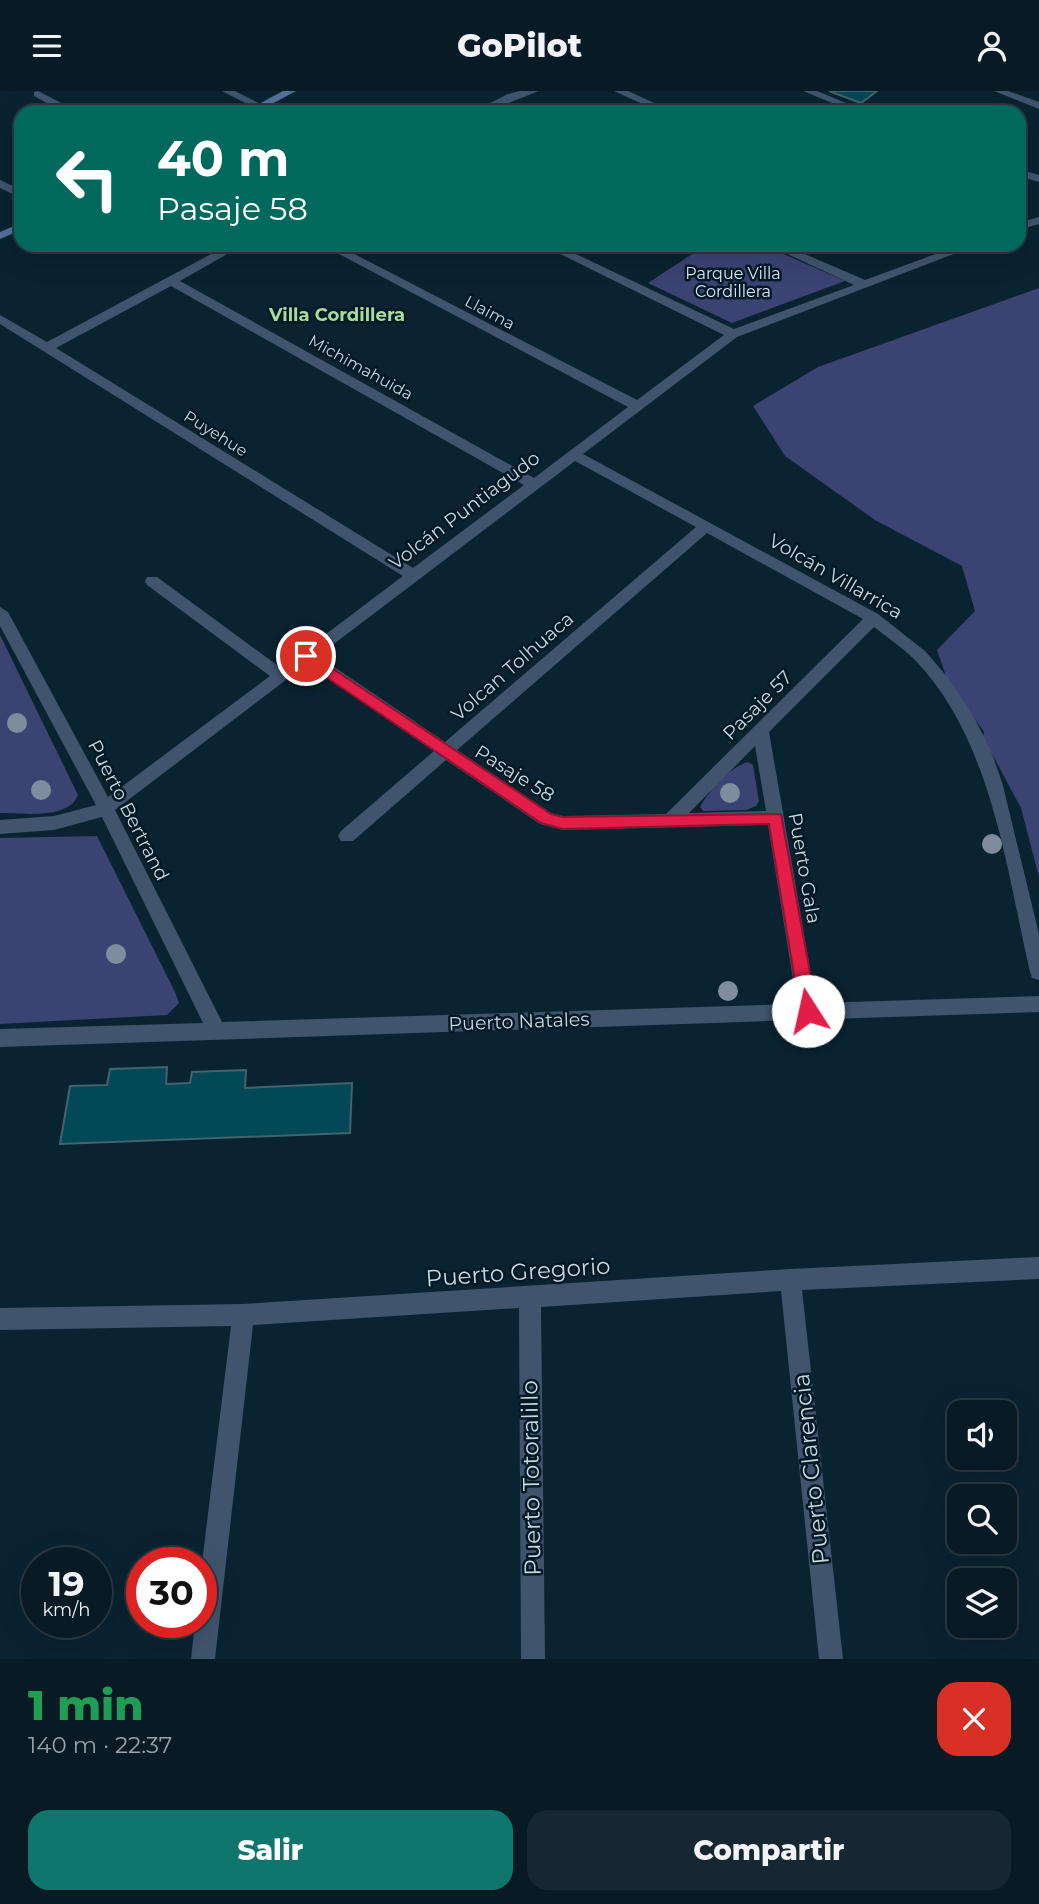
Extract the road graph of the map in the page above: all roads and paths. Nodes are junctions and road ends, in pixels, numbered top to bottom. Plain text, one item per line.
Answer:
1 (227, 91) edge
2 (291, 91) edge
3 (534, 91) edge
4 (619, 91) edge
5 (808, 91) edge
6 (999, 91) edge
7 (38, 94) dead end
8 (58, 105) edge
9 (256, 105) edge
10 (264, 105) edge
11 (492, 105) edge
12 (652, 105) edge
13 (845, 105) edge
14 (1039, 106) edge
15 (224, 252) edge
16 (341, 252) edge
17 (563, 252) edge
18 (790, 252) edge
19 (952, 252) edge
20 (171, 281) junction
21 (863, 284) junction
22 (0, 319) edge
23 (733, 334) junction
24 (46, 348) junction
25 (637, 406) junction
26 (573, 454) junction
27 (534, 484) junction
28 (705, 527) junction
29 (413, 575) junction
30 (152, 581) dead end
31 (0, 611) edge
32 (873, 618) junction
33 (306, 656) junction
34 (281, 676) junction
35 (761, 731) junction
36 (444, 752) junction
37 (106, 808) junction
38 (776, 818) junction
39 (670, 821) junction
40 (0, 827) edge
41 (347, 836) dead end
42 (1039, 972) edge
43 (1039, 1004) edge
44 (808, 1011) junction
45 (217, 1031) junction
46 (0, 1038) edge
47 (1039, 1268) edge
48 (790, 1280) junction
49 (530, 1298) junction
50 (243, 1315) junction
51 (0, 1319) edge
52 (203, 1659) edge
53 (533, 1659) edge
54 (831, 1659) edge

1 - 9 street
2 - 10 main road
3 - 11 street
4 - 12 street
5 - 13 street
6 - 14 street
7 - 8 street
15 - 20 street
16 - 25 street, Llaima
17 - 23 street
18 - 21 street
19 - 21 street, Volcán Puntiagudo
20 - 24 street
20 - 27 street, Michimahuida
21 - 23 street, Volcán Puntiagudo
22 - 24 street, Puyehue
23 - 25 street, Volcán Puntiagudo
24 - 29 street, Puyehue
25 - 26 street, Volcán Puntiagudo
26 - 27 street, Volcán Puntiagudo
26 - 28 street, Volcán Villarrica
27 - 29 street, Volcán Puntiagudo
28 - 32 street, Volcán Villarrica
28 - 36 street, Volcan Tolhuaca
29 - 33 street, Volcán Puntiagudo
30 - 34 street
31 - 37 street, Puerto Bertrand
32 - 35 street, Pasaje 57
32 - 42 street, Volcán Villarrica
33 - 34 street, Volcán Puntiagudo
33 - 36 street, Pasaje 58
34 - 37 street, Volcán Puntiagudo
35 - 38 street, Puerto Gala
35 - 39 street, Pasaje 57
36 - 39 street, Pasaje 58
36 - 41 street, Volcan Tolhuaca
37 - 40 street, Volcán Puntiagudo
37 - 45 street, Puerto Bertrand
38 - 39 street, Pasaje 58
38 - 44 street, Puerto Gala
43 - 44 street, Puerto Natales
44 - 45 street, Puerto Natales
45 - 46 street, Puerto Natales
47 - 48 street, Puerto Gregorio
48 - 49 street, Puerto Gregorio
48 - 54 street, Puerto Clarencia
49 - 50 street, Puerto Gregorio
49 - 53 street, Puerto Totoralillo
50 - 51 street, Puerto Gregorio
50 - 52 street

